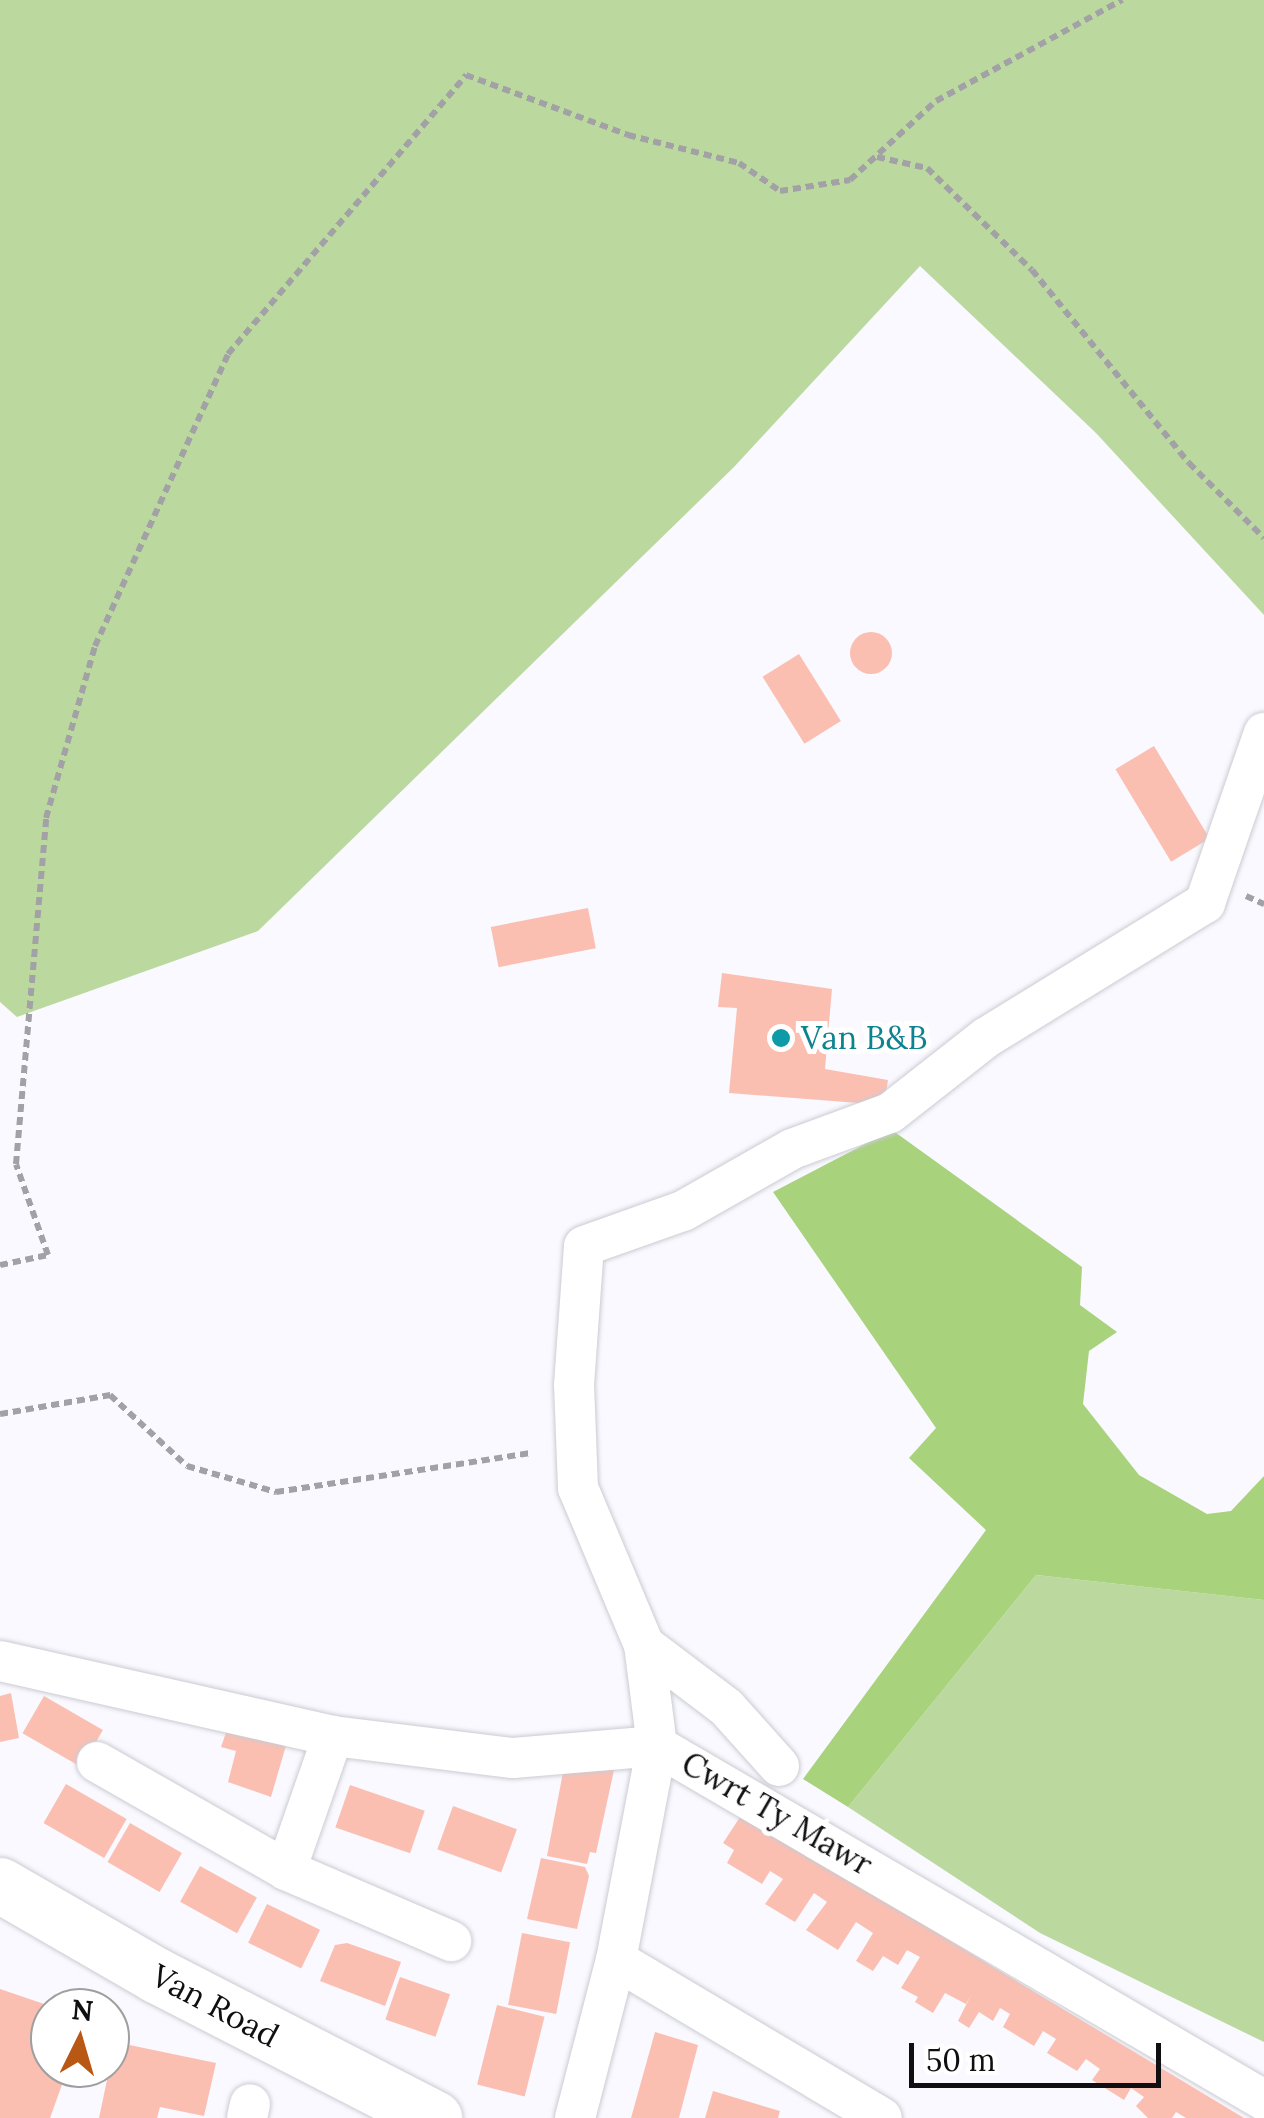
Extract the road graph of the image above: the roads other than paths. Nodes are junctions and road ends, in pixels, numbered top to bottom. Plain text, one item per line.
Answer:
1 (1264, 733) edge
2 (644, 1646) junction
3 (0, 1661) edge
4 (333, 1736) junction
5 (657, 1746) junction
6 (97, 1762) dead end
7 (779, 1766) dead end
8 (286, 1870) junction
9 (0, 1886) edge
10 (452, 1941) dead end
11 (616, 1960) junction
12 (1264, 2100) edge
13 (434, 2118) edge
14 (575, 2118) edge
15 (882, 2118) edge

1 - 2 street
2 - 5 street
2 - 7 street
3 - 4 street, Cwrt Ty Mawr
4 - 5 street, Cwrt Ty Mawr
4 - 8 street
5 - 11 street
5 - 12 street, Cwrt Ty Mawr
6 - 8 street
8 - 10 street
9 - 13 street, Van Road
11 - 14 street
11 - 15 street

